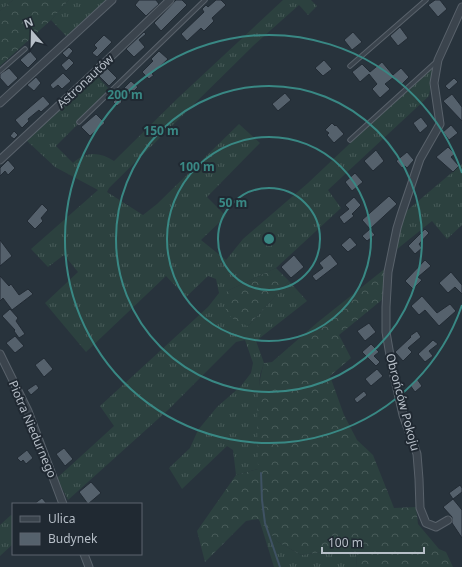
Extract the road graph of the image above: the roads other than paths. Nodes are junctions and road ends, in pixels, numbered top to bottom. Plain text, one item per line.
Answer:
1 (112, 0) edge
2 (170, 0) edge
3 (205, 0) edge
4 (426, 0) edge
5 (459, 0) edge
6 (462, 3) edge
7 (462, 7) edge
8 (25, 49) dead end
9 (438, 60) junction
10 (350, 66) dead end
11 (0, 71) edge
12 (0, 103) edge
13 (78, 122) dead end
14 (350, 140) dead end
15 (0, 160) edge
16 (0, 354) edge
17 (63, 503) edge
18 (448, 520) dead end
19 (84, 555) edge
20 (89, 567) edge

1 - 12 street
2 - 15 street, Astronautów
3 - 13 lane
4 - 10 lane
5 - 6 street
7 - 9 street, Obrońców Pokoju
8 - 11 lane
9 - 14 lane
9 - 18 street, Obrońców Pokoju
16 - 17 street, Piotra Niedurnego
19 - 20 street

